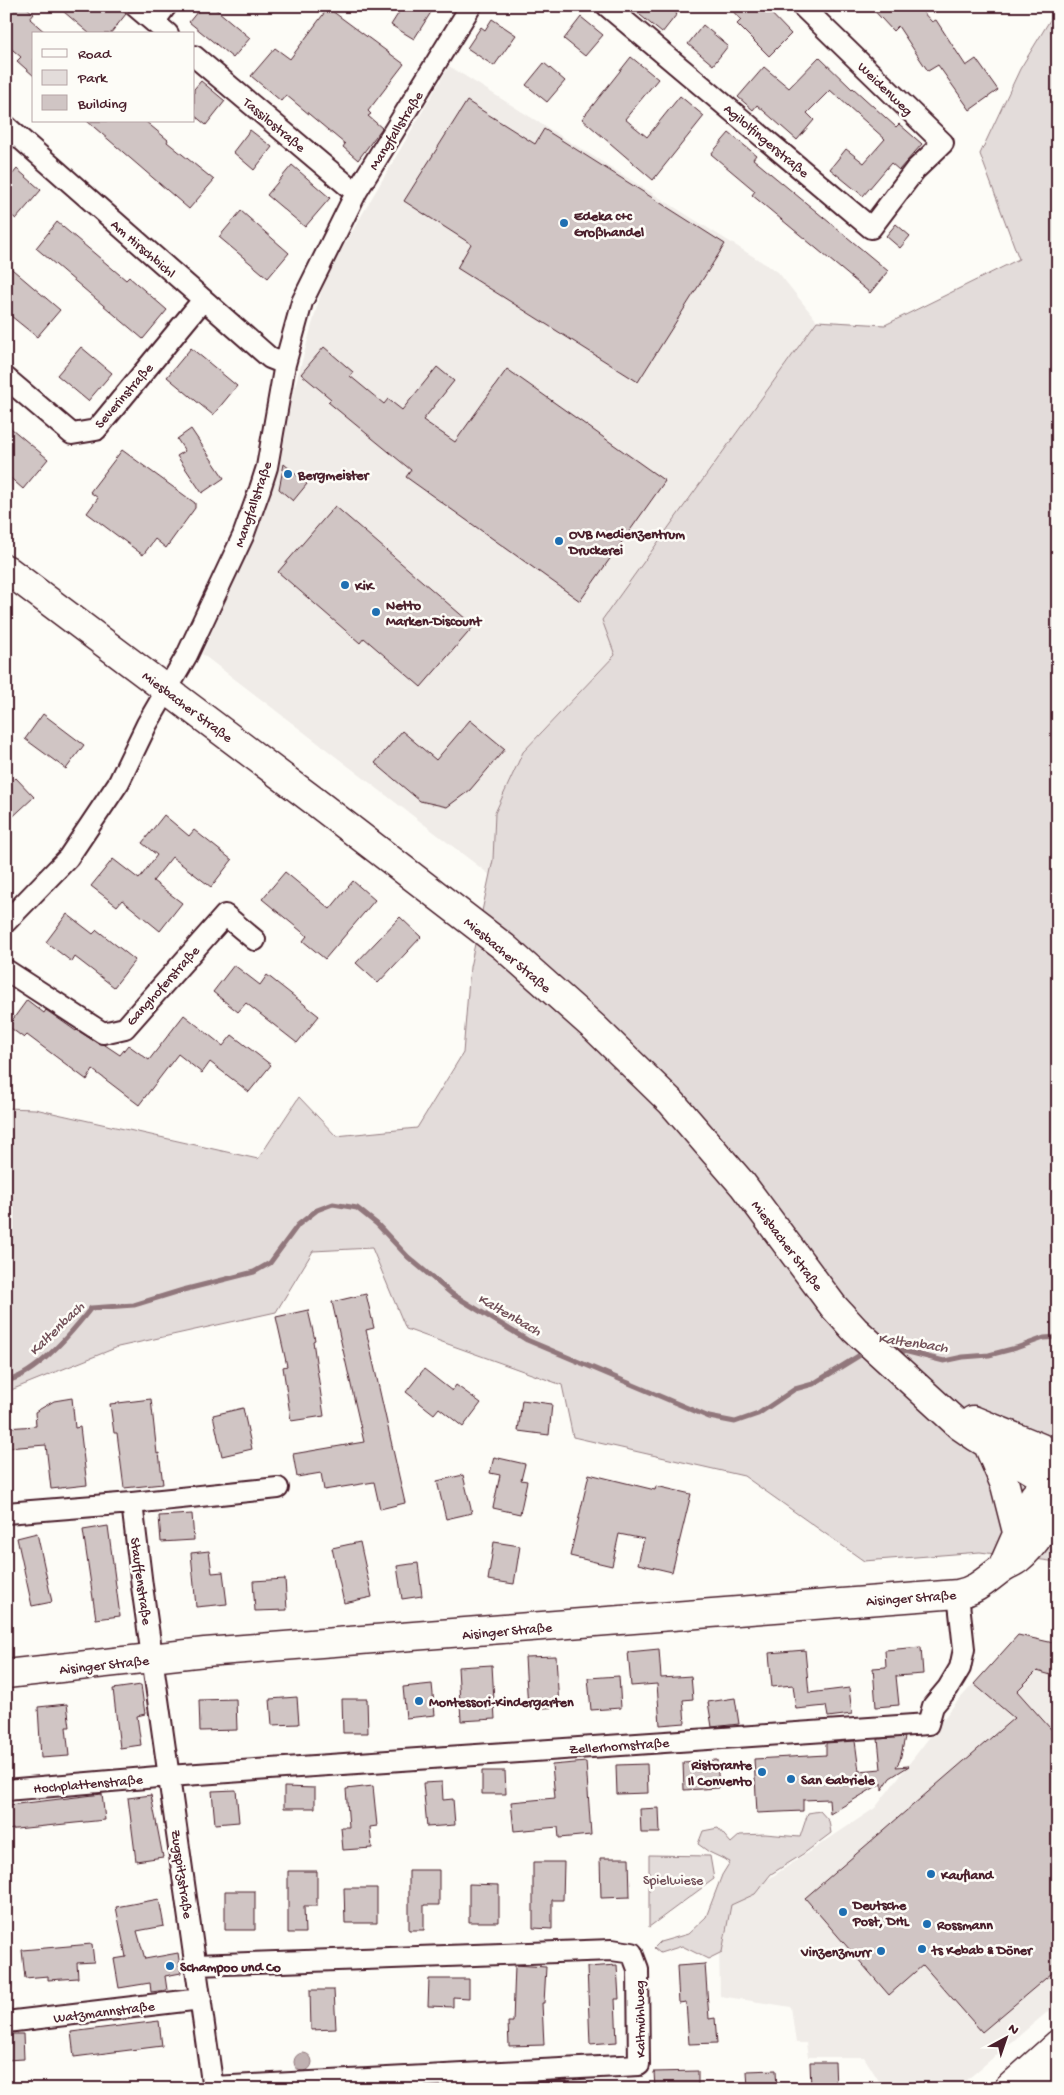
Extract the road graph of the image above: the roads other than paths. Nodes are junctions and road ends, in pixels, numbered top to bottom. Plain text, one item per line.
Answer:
1 (135, 6) edge
2 (471, 6) edge
3 (607, 6) edge
4 (802, 6) edge
5 (163, 21) edge
6 (195, 57) edge
7 (6, 126) edge
8 (915, 170) joint
9 (357, 191) junction
10 (203, 300) junction
11 (285, 364) junction
12 (6, 378) edge
13 (6, 569) edge
14 (167, 691) junction
15 (6, 922) edge
16 (255, 940) dead end
17 (6, 970) edge
18 (944, 1410) junction
19 (988, 1445) junction
20 (1056, 1478) edge
21 (278, 1488) dead end
22 (132, 1503) junction
23 (6, 1513) edge
24 (1037, 1534) edge
25 (958, 1594) junction
26 (153, 1658) junction
27 (6, 1674) edge
28 (170, 1776) junction
29 (6, 1790) edge
30 (196, 1965) junction
31 (201, 1999) junction
32 (6, 2022) edge
33 (1058, 2044) edge
34 (1058, 2072) edge
35 (212, 2088) edge
36 (1008, 2089) edge
37 (1038, 2089) edge

1 - 5 street
2 - 9 street, Mangfallstraße
3 - 8 street, Agilolfingerstraße
4 - 8 street, Weidenweg
6 - 9 street, Tassilostraße
7 - 10 street, Am Hirschbichl
9 - 11 street, Mangfallstraße
10 - 11 street, Am Hirschbichl
10 - 12 street, Severinstraße
11 - 14 street, Mangfallstraße
13 - 14 main road, Miesbacher Straße
14 - 15 street, Mangfallstraße
14 - 18 main road, Miesbacher Straße
16 - 17 street, Ganghoferstraße
18 - 19 main road, Miesbacher Straße
18 - 20 main road, Miesbacher Straße
19 - 20 main road, Miesbacher Straße
19 - 24 main road
20 - 24 main road, Aisinger Straße
21 - 22 street
22 - 23 street
22 - 26 street, Stauffenstraße
24 - 25 main road, Aisinger Straße
25 - 26 main road, Aisinger Straße
25 - 28 street, Zellerhornstraße
26 - 27 main road, Aisinger Straße
26 - 28 street, Zugspitzstraße
28 - 29 street, Hochplattenstraße
28 - 30 street, Zugspitzstraße
30 - 31 street, Zugspitzstraße
30 - 35 street, Kaltmühlweg
31 - 32 street, Watzmannstraße
31 - 35 street, Zugspitzstraße
33 - 36 main road
34 - 37 main road

